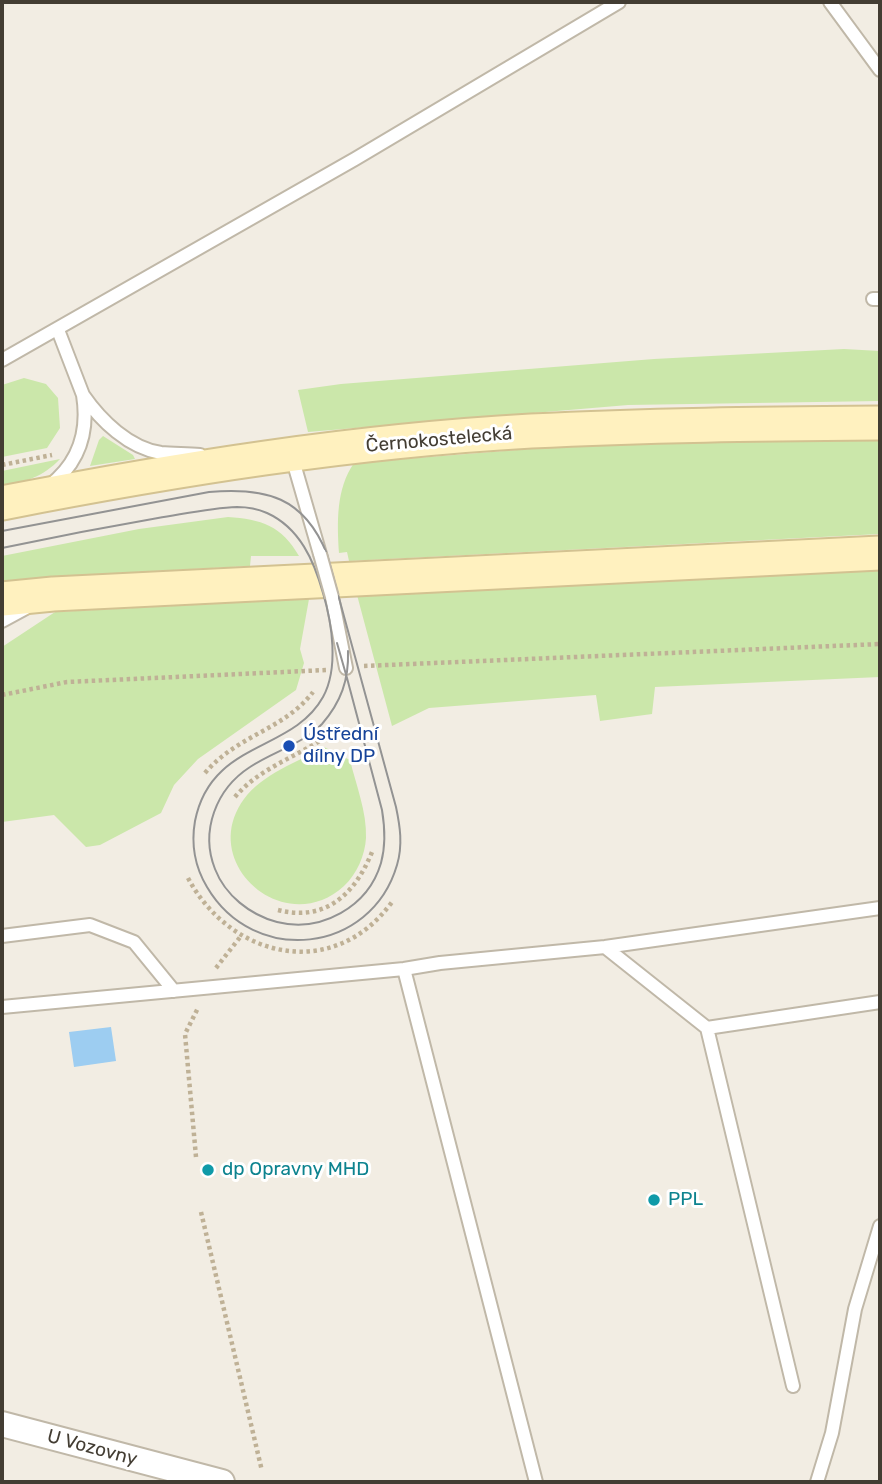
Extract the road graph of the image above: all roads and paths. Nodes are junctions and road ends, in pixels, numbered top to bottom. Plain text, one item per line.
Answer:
1 (619, 2) edge
2 (830, 2) edge
3 (880, 70) edge
4 (58, 330) junction
5 (2, 360) edge
6 (83, 396) junction
7 (880, 423) edge
8 (57, 454) dead end
9 (280, 456) junction
10 (2, 465) edge
11 (14, 501) edge
12 (880, 553) edge
13 (53, 594) junction
14 (2, 599) edge
15 (2, 621) edge
16 (880, 644) edge
17 (346, 668) joint
18 (331, 669) dead end
19 (313, 692) dead end
20 (2, 695) edge
21 (330, 734) dead end
22 (205, 773) dead end
23 (235, 797) dead end
24 (372, 852) dead end
25 (188, 878) dead end
26 (392, 902) dead end
27 (880, 908) edge
28 (278, 910) dead end
29 (2, 936) edge
30 (241, 936) junction
31 (605, 947) junction
32 (404, 969) junction
33 (207, 988) junction
34 (174, 991) junction
35 (880, 1002) edge
36 (2, 1007) edge
37 (707, 1028) junction
38 (196, 1157) dead end
39 (201, 1212) dead end
40 (880, 1226) edge
41 (793, 1385) dead end
42 (2, 1424) edge
43 (262, 1471) dead end
44 (222, 1482) edge
45 (536, 1482) edge
46 (817, 1482) edge

1 - 4 lane
2 - 3 lane
4 - 5 lane
4 - 6 lane
6 - 9 lane
6 - 11 lane
7 - 9 main road, Černokostelecká
8 - 10 path
9 - 11 main road, Černokostelecká
9 - 17 lane, bridge
12 - 13 main road
13 - 14 main road
13 - 15 lane
16 - 17 path
18 - 20 path
19 - 22 path
21 - 23 path
24 - 28 path
25 - 30 path
26 - 30 path
27 - 31 lane
29 - 34 lane
30 - 33 path
31 - 32 lane
31 - 37 lane
32 - 33 lane
32 - 45 lane
33 - 34 lane
33 - 38 path
34 - 36 lane
35 - 37 lane
37 - 41 lane
39 - 43 path
40 - 46 lane
42 - 44 street, U Vozovny

